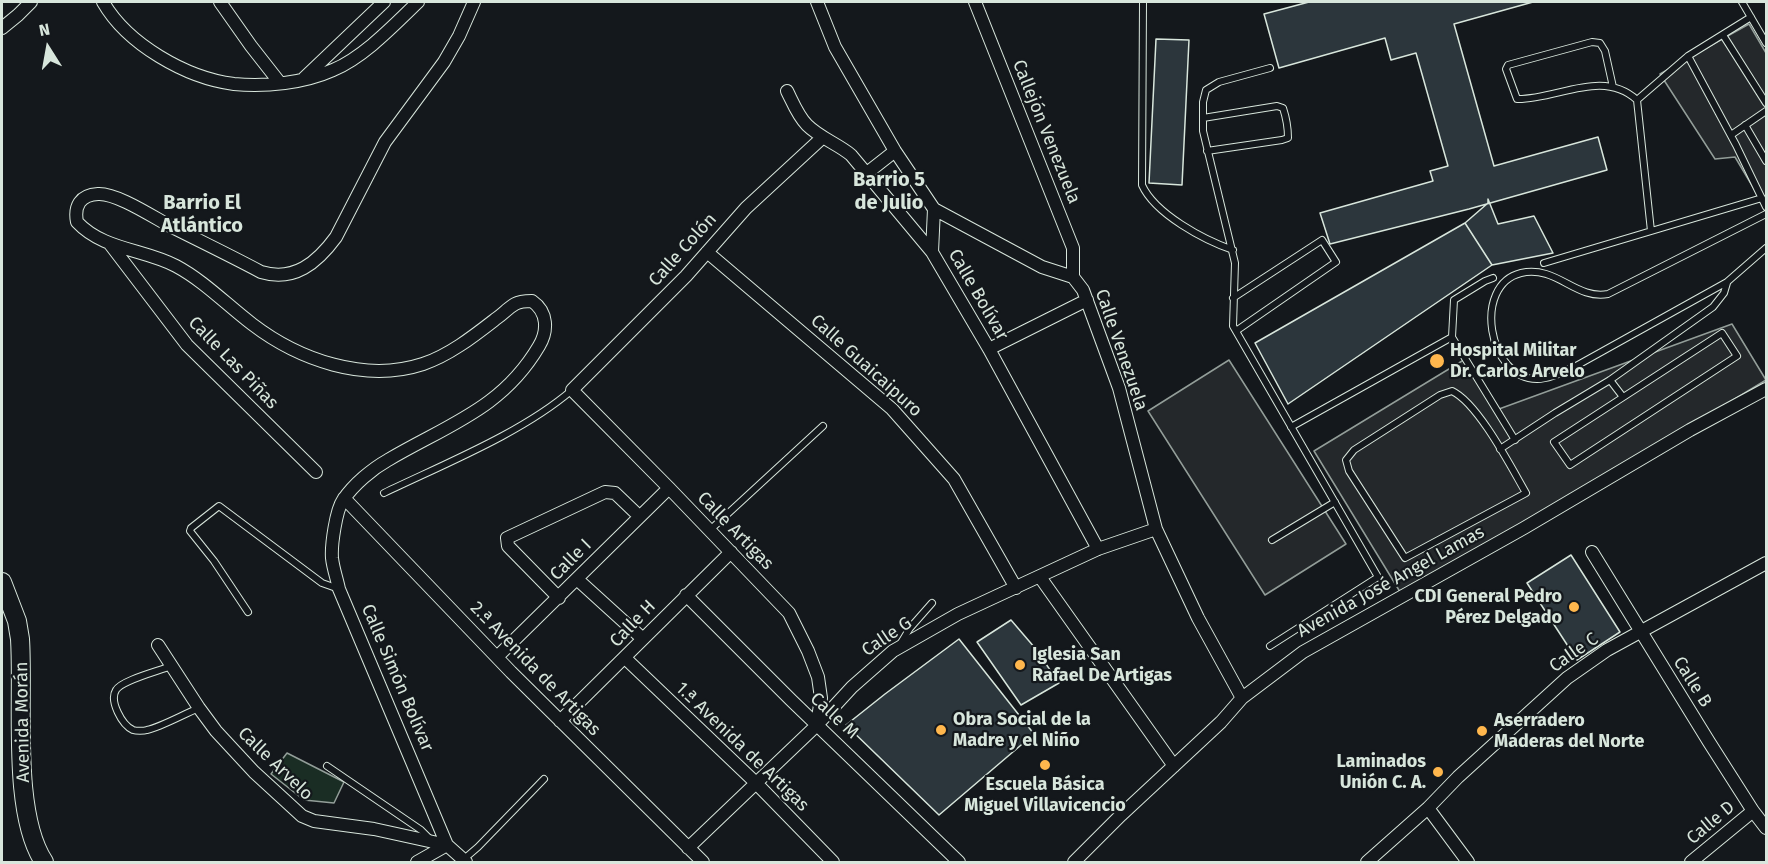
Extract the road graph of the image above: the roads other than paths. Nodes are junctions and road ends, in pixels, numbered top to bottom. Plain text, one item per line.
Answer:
1 (31, 2) edge
2 (103, 2) edge
3 (220, 2) edge
4 (384, 2) edge
5 (418, 2) edge
6 (474, 2) edge
7 (817, 2) edge
8 (975, 2) edge
9 (1143, 2) edge
10 (1742, 2) edge
11 (1751, 17) junction
12 (2, 28) edge
13 (1723, 35) junction
14 (1767, 43) edge
15 (1688, 56) junction
16 (1270, 68) dead end
17 (303, 79) junction
18 (280, 83) junction
19 (1613, 87) junction
20 (787, 91) dead end
21 (1637, 100) junction
22 (1767, 103) edge
23 (1767, 111) edge
24 (1203, 118) junction
25 (1745, 125) junction
26 (1731, 135) junction
27 (823, 137) junction
28 (895, 151) junction
29 (1207, 151) junction
30 (1767, 161) edge
31 (867, 173) junction
32 (1762, 198) junction
33 (1767, 207) edge
34 (934, 209) junction
35 (1767, 214) edge
36 (1651, 231) junction
37 (110, 244) junction
38 (1767, 248) edge
39 (1233, 250) junction
40 (707, 252) junction
41 (932, 252) junction
42 (1767, 255) edge
43 (1756, 257) junction
44 (1544, 263) dead end
45 (1072, 277) junction
46 (1493, 278) dead end
47 (1727, 282) junction
48 (1233, 298) junction
49 (1087, 300) junction
50 (1236, 331) junction
51 (1452, 337) junction
52 (989, 349) junction
53 (1610, 380) junction
54 (1767, 389) edge
55 (572, 390) junction
56 (1623, 397) junction
57 (823, 426) dead end
58 (1292, 427) junction
59 (1515, 440) junction
60 (1500, 449) junction
61 (316, 472) dead end
62 (669, 488) junction
63 (384, 493) dead end
64 (344, 498) junction
65 (1335, 502) junction
66 (639, 516) junction
67 (1156, 528) junction
68 (710, 530) junction
69 (1272, 540) dead end
70 (1098, 549) junction
71 (731, 552) junction
72 (1592, 552) dead end
73 (1767, 563) edge
74 (1041, 577) junction
75 (578, 580) junction
76 (2, 582) edge
77 (1016, 588) junction
78 (339, 589) junction
79 (686, 595) junction
80 (558, 598) junction
81 (932, 603) dead end
82 (248, 612) dead end
83 (1640, 632) junction
84 (643, 639) junction
85 (158, 645) dead end
86 (1270, 646) dead end
87 (897, 649) junction
88 (497, 657) junction
89 (625, 658) junction
90 (171, 666) junction
91 (1242, 699) junction
92 (199, 708) junction
93 (560, 721) junction
94 (817, 725) junction
95 (327, 766) dead end
96 (1174, 766) junction
97 (544, 779) dead end
98 (756, 783) junction
99 (1428, 808) junction
100 (1753, 811) junction
101 (1767, 828) edge
102 (432, 841) junction
103 (447, 845) junction
104 (688, 848) junction
105 (465, 861) edge
106 (44, 862) edge
107 (417, 862) edge
108 (703, 862) edge
109 (832, 862) edge
110 (959, 862) edge
111 (1074, 862) edge
112 (1367, 862) edge
113 (1468, 862) edge
114 (1691, 862) edge

1 - 12 street
2 - 18 street
3 - 18 street
4 - 17 street
5 - 17 street
6 - 37 street
7 - 28 street, Calle Venezuela
8 - 45 street, Callejón Venezuela
9 - 39 lane
10 - 11 lane
11 - 13 lane
11 - 14 lane
13 - 15 lane
13 - 22 lane
15 - 21 lane
15 - 26 lane
16 - 24 lane
17 - 18 street
19 - 19 lane
19 - 21 lane
20 - 27 street, Calle Bolívar
21 - 36 lane
23 - 25 lane
24 - 29 lane
24 - 29 lane
25 - 26 lane
25 - 30 lane
26 - 32 lane
27 - 31 street, Calle Bolívar
27 - 40 street, Calle Colón
28 - 31 street
28 - 34 street, Calle Venezuela
29 - 39 lane
31 - 41 street, Calle Bolívar
32 - 33 lane
32 - 36 lane
34 - 41 street
34 - 45 street, Calle Venezuela
35 - 47 lane
36 - 44 lane
37 - 61 street, Calle Las Piñas
37 - 64 street
38 - 43 lane
39 - 48 lane
40 - 55 street, Calle Colón
40 - 77 street, Calle Guaicaipuro
41 - 52 street, Calle Bolívar
42 - 43 lane
43 - 47 lane
45 - 49 street, Calle Venezuela
46 - 51 lane
47 - 53 lane
48 - 50 lane
48 - 50 lane
49 - 52 street
49 - 67 street, Calle Venezuela
50 - 58 lane
51 - 58 lane
51 - 59 lane
52 - 70 street, Calle Bolívar
53 - 56 lane
53 - 59 lane
54 - 91 street, Avenida José Angel Lamas
55 - 62 street, Calle Artigas
55 - 63 lane
56 - 56 lane
57 - 68 lane
58 - 65 lane
59 - 60 lane
60 - 60 lane
62 - 66 street, Calle I
62 - 68 street, Calle Artigas
64 - 78 street, Calle Simón Bolívar
64 - 88 street, 2.ª Avenida de Artigas
65 - 69 lane
65 - 86 lane
66 - 75 street, Calle I
66 - 80 street
67 - 70 street, Calle G
67 - 91 street, Calle Venezuela
68 - 71 street, Calle Artigas
70 - 74 street, Calle G
71 - 79 street, Calle H
71 - 94 street, Calle Artigas
72 - 83 street, Calle B
73 - 83 street, Calle C
74 - 77 street, Calle G
74 - 96 street
75 - 80 street, Calle I
75 - 84 street
76 - 106 main road, Avenida Morán
77 - 87 street, Calle G
78 - 82 lane
78 - 103 street, Calle Simón Bolívar
79 - 84 street, Calle H
79 - 94 street, Calle M
80 - 88 street, Calle I
81 - 87 lane
83 - 99 street, Calle C
83 - 100 street, Calle B
84 - 89 street, Calle H
85 - 90 street, Calle Arvelo
87 - 94 street, Calle G
88 - 93 street, 2.ª Avenida de Artigas
89 - 93 street, Calle H
89 - 98 street, 1.ª Avenida de Artigas
90 - 92 street, Calle Arvelo
90 - 92 lane
91 - 96 street, Avenida José Angel Lamas
92 - 102 street, Calle Arvelo
93 - 104 street, 2.ª Avenida de Artigas
94 - 98 street, Calle G
94 - 110 street, Calle M
95 - 102 lane
96 - 111 street, Avenida José Angel Lamas
97 - 105 lane
98 - 104 street, Calle G
98 - 109 street, 1.ª Avenida de Artigas
99 - 112 street, Calle C
99 - 113 street
100 - 101 street, Calle B
100 - 114 street, Calle D
102 - 103 street, Calle Arvelo
103 - 105 street, Calle Simón Bolívar
103 - 107 street
104 - 108 street, 2.ª Avenida de Artigas

